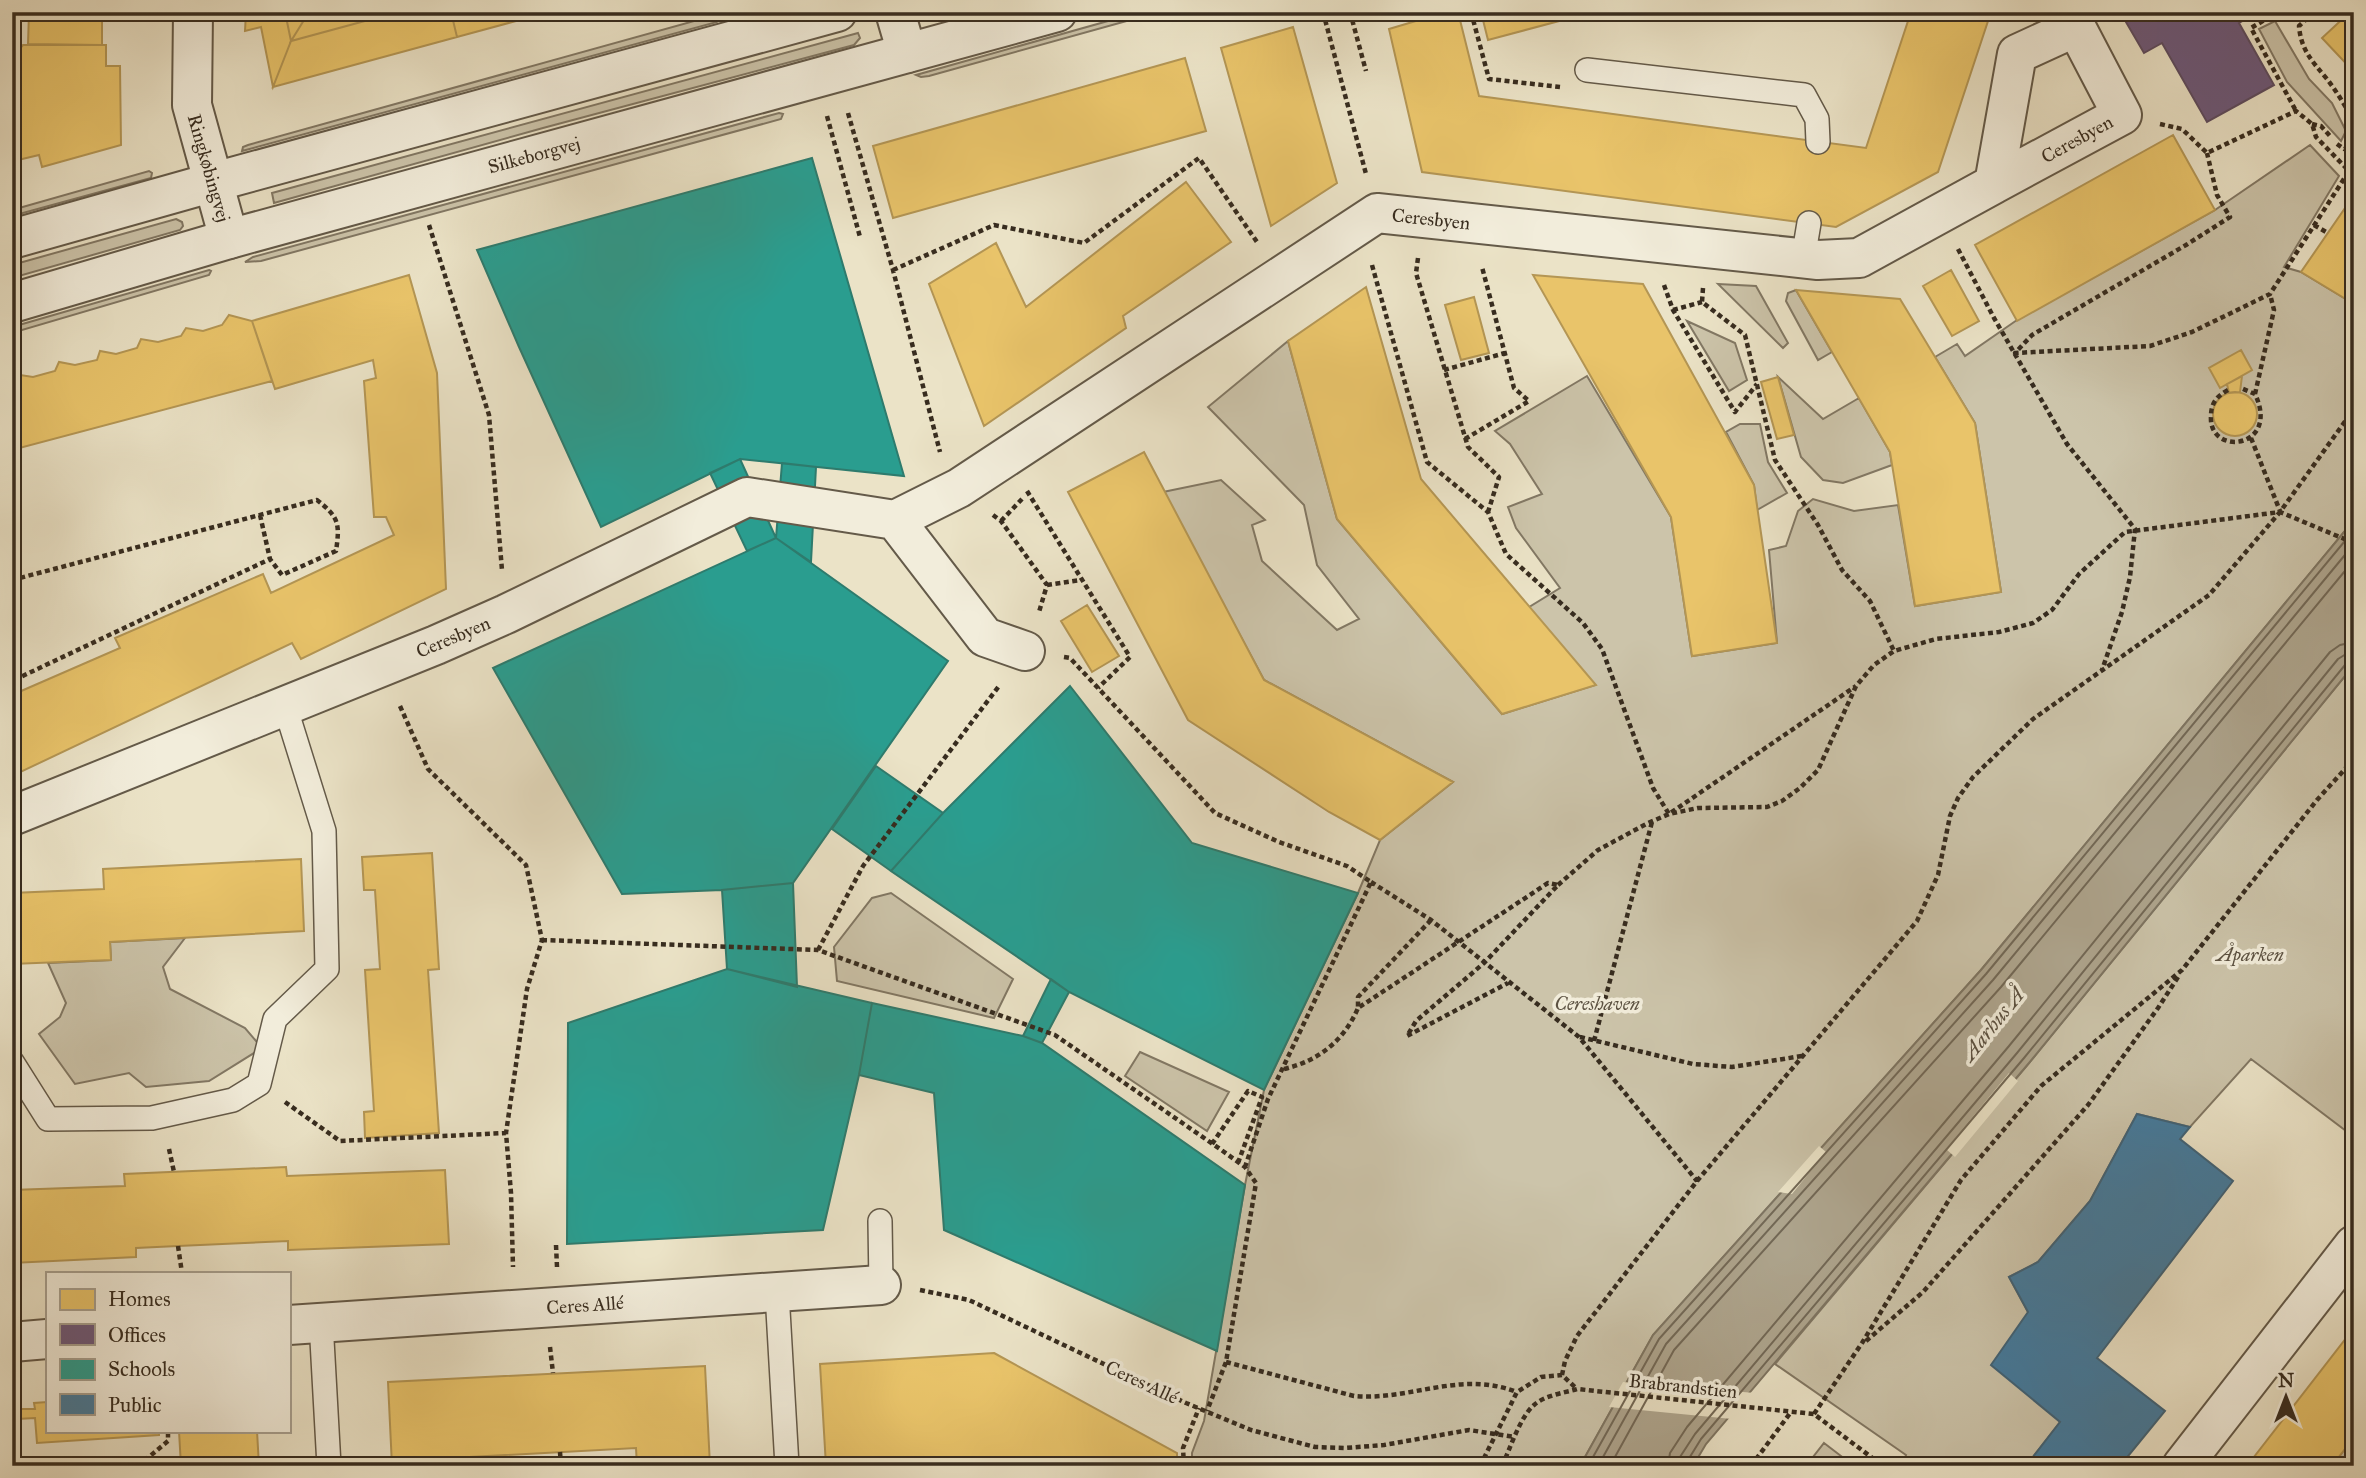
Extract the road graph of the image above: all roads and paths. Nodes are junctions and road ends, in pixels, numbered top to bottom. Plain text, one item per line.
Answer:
1 (193, 12) edge
2 (837, 12) edge
3 (895, 12) edge
4 (1057, 12) edge
5 (1323, 12) edge
6 (1350, 12) edge
7 (1471, 12) edge
8 (2278, 12) edge
9 (2314, 12) edge
10 (1476, 34) dead end
11 (907, 53) junction
12 (1587, 70) dead end
13 (1366, 71) dead end
14 (836, 72) junction
15 (2296, 111) junction
16 (2122, 115) junction
17 (2354, 122) edge
18 (2312, 124) junction
19 (2330, 136) dead end
20 (1818, 142) dead end
21 (2337, 144) dead end
22 (2354, 145) edge
23 (2207, 153) junction
24 (840, 163) dead end
25 (214, 181) junction
26 (1994, 184) junction
27 (418, 187) junction
28 (1377, 213) junction
29 (1423, 218) junction
30 (1471, 223) junction
31 (2314, 225) junction
32 (2326, 232) dead end
33 (860, 237) dead end
34 (12, 239) edge
35 (229, 239) junction
36 (1647, 242) junction
37 (1706, 250) junction
38 (893, 270) junction
39 (1969, 271) dead end
40 (1281, 276) junction
41 (2270, 295) junction
42 (1702, 302) junction
43 (12, 303) edge
44 (1673, 310) junction
45 (1505, 353) junction
46 (2015, 353) junction
47 (1444, 370) junction
48 (1757, 383) junction
49 (2241, 388) dead end
50 (2228, 390) dead end
51 (2255, 394) junction
52 (2354, 409) edge
53 (2250, 438) junction
54 (1465, 439) junction
55 (1006, 457) junction
56 (955, 491) junction
57 (1029, 493) junction
58 (1488, 512) junction
59 (2280, 512) junction
60 (260, 514) junction
61 (895, 520) junction
62 (1000, 521) junction
63 (2135, 529) junction
64 (2354, 542) edge
65 (271, 559) junction
66 (12, 580) edge
67 (1081, 580) junction
68 (1047, 585) junction
69 (506, 614) junction
70 (1025, 651) junction
71 (1894, 651) junction
72 (382, 667) junction
73 (2101, 672) junction
74 (12, 681) edge
75 (1856, 686) junction
76 (1098, 688) junction
77 (285, 706) junction
78 (2354, 759) edge
79 (1669, 814) junction
80 (12, 816) edge
81 (1652, 821) junction
82 (1371, 882) junction
83 (1558, 885) junction
84 (1431, 920) junction
85 (542, 940) junction
86 (1457, 942) junction
87 (818, 950) junction
88 (1484, 963) junction
89 (2182, 970) junction
90 (1508, 983) junction
91 (1359, 1008) junction
92 (1580, 1037) junction
93 (1594, 1041) junction
94 (1804, 1055) junction
95 (12, 1062) edge
96 (1283, 1069) junction
97 (259, 1084) junction
98 (506, 1133) junction
99 (1212, 1144) junction
100 (1238, 1163) junction
101 (1245, 1167) junction
102 (1697, 1181) junction
103 (880, 1221) dead end
104 (2354, 1245) edge
105 (178, 1246) dead end
106 (512, 1251) dead end
107 (182, 1272) edge
108 (881, 1285) joint
109 (777, 1293) junction
110 (945, 1293) dead end
111 (305, 1324) edge
112 (46, 1339) edge
113 (12, 1342) edge
114 (1862, 1343) junction
115 (1226, 1362) junction
116 (1562, 1374) junction
117 (1577, 1389) junction
118 (1517, 1392) junction
119 (1199, 1408) junction
120 (1207, 1411) junction
121 (1792, 1411) junction
122 (1814, 1414) junction
123 (168, 1432) edge
124 (1495, 1433) junction
125 (1515, 1437) junction
126 (560, 1452) dead end
127 (138, 1466) edge
128 (329, 1466) edge
129 (561, 1466) edge
130 (787, 1466) edge
131 (1184, 1466) edge
132 (1480, 1466) edge
133 (1502, 1466) edge
134 (1751, 1466) edge
135 (1883, 1466) edge
136 (2182, 1466) edge

1 - 25 street, Ringkøbingvej
2 - 25 street
3 - 11 street
4 - 11 street, Silkeborgvej
5 - 28 path
6 - 13 path
7 - 10 path
8 - 15 path
9 - 17 path
11 - 14 street, Silkeborgvej
12 - 20 lane
14 - 27 street, Silkeborgvej
14 - 38 path
15 - 18 path
15 - 23 path
16 - 23 path
16 - 26 street, Ceresbyen
16 - 26 street, Ceresbyen
18 - 19 path
18 - 31 path
21 - 22 path
23 - 46 path
24 - 33 path
25 - 34 street
25 - 35 street, Ringkøbingvej
26 - 37 street, Ceresbyen
27 - 35 street, Silkeborgvej
27 - 69 path
28 - 29 street, Ceresbyen
28 - 40 street, Ceresbyen
28 - 58 path
29 - 30 street, Ceresbyen
29 - 47 path
30 - 36 street, Ceresbyen
30 - 45 path
31 - 32 path
31 - 41 path
35 - 43 street, Silkeborgvej
36 - 37 street, Ceresbyen
36 - 44 path
37 - 42 path
38 - 40 path
38 - 56 path
39 - 46 path
40 - 55 street, Ceresbyen
41 - 46 path
41 - 51 path
42 - 44 path
42 - 48 path
44 - 48 path
45 - 47 path
45 - 54 path
46 - 63 path
47 - 54 path
48 - 71 path
49 - 51 path
50 - 53 path
51 - 53 path
52 - 59 path
53 - 59 path
54 - 58 path
55 - 56 street, Ceresbyen
55 - 57 path
56 - 61 street, Ceresbyen
56 - 62 path
57 - 62 path
57 - 67 path
58 - 79 path
59 - 63 path
59 - 64 path
59 - 73 path
60 - 65 path
60 - 65 path
60 - 66 path
61 - 69 street, Ceresbyen
61 - 70 street
62 - 68 path
63 - 71 path
63 - 73 path
65 - 74 path
67 - 68 path
67 - 76 path
68 - 70 path
69 - 72 street, Ceresbyen
70 - 76 path
70 - 87 path
71 - 75 path
72 - 77 street, Ceresbyen
72 - 85 path
73 - 94 path
75 - 79 path
75 - 79 path
76 - 82 path
77 - 80 street, Ceresbyen
77 - 97 lane
78 - 89 path
79 - 81 path
81 - 83 path
81 - 93 path
82 - 84 path
82 - 96 path
83 - 86 path
83 - 88 path
84 - 86 path
84 - 91 path
85 - 87 path
85 - 98 path
86 - 88 path
86 - 91 path
87 - 99 path
88 - 90 path
88 - 90 path
89 - 114 path
89 - 114 path
90 - 92 path
91 - 96 path
92 - 93 path
92 - 102 path
93 - 94 path
94 - 102 path
95 - 97 lane
96 - 101 path
97 - 98 path
98 - 106 path
99 - 100 path
99 - 100 path
100 - 101 path
101 - 115 path
102 - 116 path
103 - 108 lane
104 - 136 street
105 - 107 path
108 - 109 street, Ceres Allé
109 - 111 street, Ceres Allé
109 - 130 lane
110 - 119 path, Ceres Allé
111 - 128 lane
112 - 113 street
114 - 122 path
115 - 118 path
115 - 120 path
116 - 117 path
116 - 118 path
117 - 121 path, Brabrandstien
117 - 125 path, Brabrandstien
118 - 124 path
119 - 120 path, Ceres Allé
119 - 131 path
120 - 124 path, Ceres Allé
121 - 122 path, Brabrandstien
121 - 134 path
122 - 135 path, Brabrandstien
123 - 127 path
124 - 125 path, Ceres Allé
124 - 132 path
125 - 133 path, Brabrandstien
126 - 129 path

